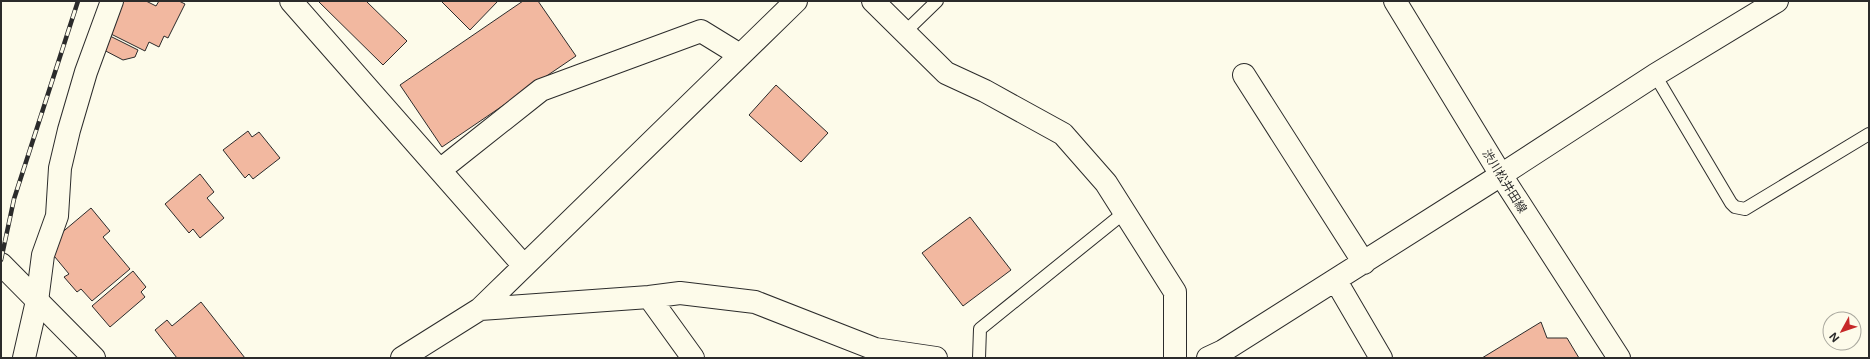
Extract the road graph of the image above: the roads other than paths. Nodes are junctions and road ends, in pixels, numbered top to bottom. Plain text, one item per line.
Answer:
1 (112, 1) edge
2 (291, 1) edge
3 (796, 1) edge
4 (873, 1) edge
5 (937, 1) edge
6 (1395, 1) edge
7 (1777, 1) edge
8 (905, 32) junction
9 (740, 55) junction
10 (1244, 75) dead end
11 (1655, 75) junction
12 (1869, 134) edge
13 (440, 170) junction
14 (1501, 175) junction
15 (1125, 212) junction
16 (1364, 263) junction
17 (1, 264) edge
18 (524, 266) junction
19 (1336, 281) junction
20 (649, 297) junction
21 (37, 301) junction
22 (480, 309) junction
23 (24, 358) edge
24 (94, 358) edge
25 (402, 358) edge
26 (693, 358) edge
27 (936, 358) edge
28 (979, 358) edge
29 (1175, 358) edge
30 (1208, 358) edge
31 (1381, 358) edge
32 (1619, 358) edge

1 - 21 street
2 - 13 street
3 - 9 street
4 - 8 street
5 - 8 lane
6 - 14 street, 渋川松井田線
7 - 11 street
8 - 15 street
9 - 13 street
9 - 18 street
10 - 16 street
11 - 12 lane
11 - 14 street
13 - 18 street
14 - 16 street
14 - 32 street, 渋川松井田線
15 - 28 lane
15 - 29 street
16 - 19 street
17 - 21 street
18 - 22 street
19 - 30 street
19 - 31 street
20 - 22 street
20 - 26 street
20 - 27 street
21 - 23 street
21 - 24 street
22 - 25 street

